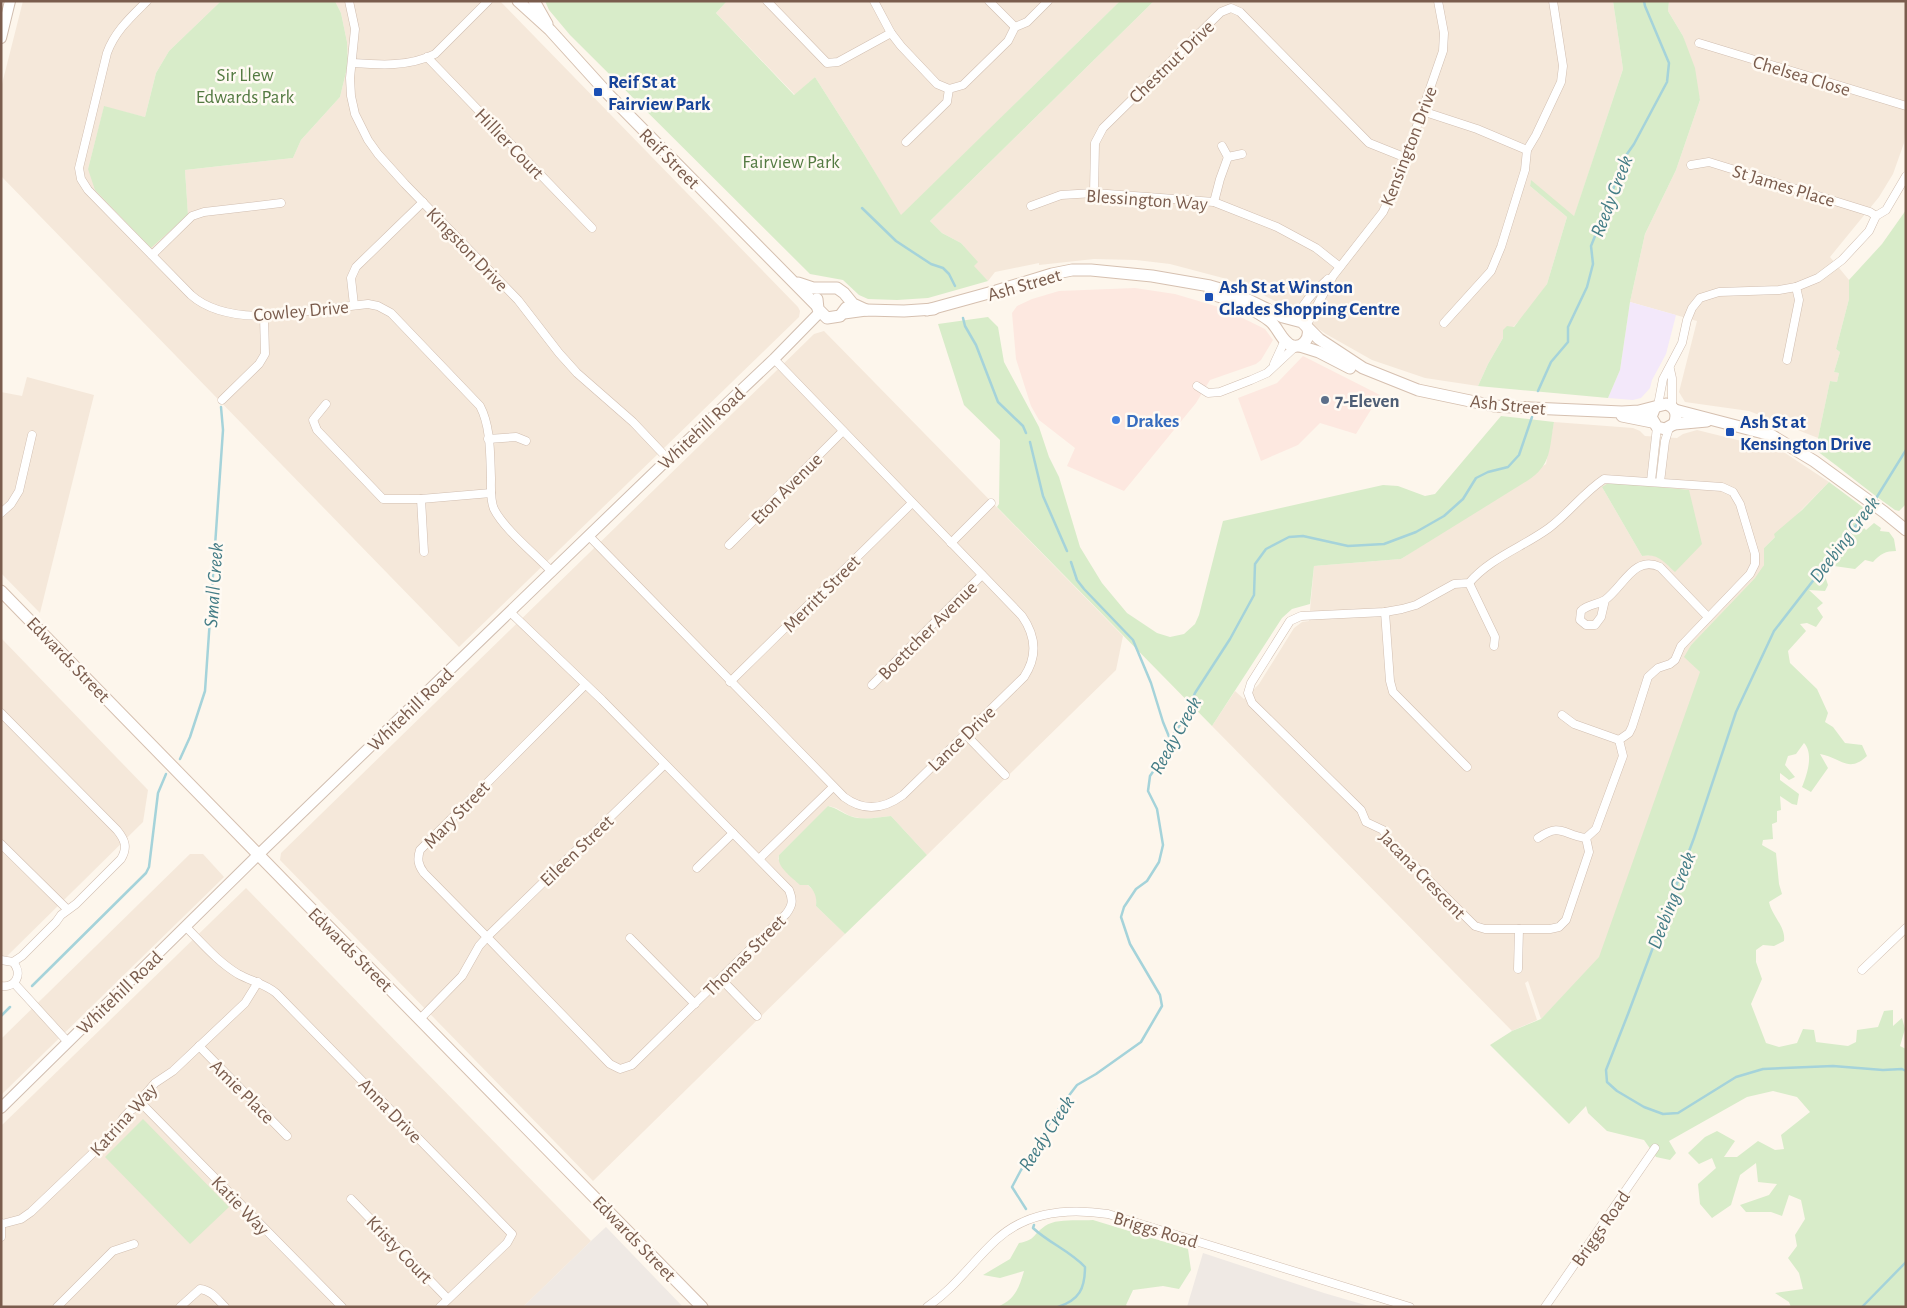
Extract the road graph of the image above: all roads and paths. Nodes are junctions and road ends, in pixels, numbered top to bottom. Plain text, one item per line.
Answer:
1 (10, 1) edge
2 (147, 1) edge
3 (349, 1) edge
4 (488, 1) edge
5 (518, 1) edge
6 (534, 1) edge
7 (767, 1) edge
8 (874, 1) edge
9 (989, 1) edge
10 (1048, 1) edge
11 (1438, 1) edge
12 (1553, 1) edge
13 (1014, 27) junction
14 (550, 30) junction
15 (891, 33) junction
16 (1, 38) edge
17 (1699, 43) dead end
18 (427, 57) junction
19 (352, 62) junction
20 (949, 89) junction
21 (1906, 106) edge
22 (1422, 111) junction
23 (906, 142) dead end
24 (1222, 146) dead end
25 (1527, 150) junction
26 (1242, 154) dead end
27 (1228, 157) junction
28 (1404, 157) junction
29 (1691, 165) dead end
30 (1906, 176) edge
31 (1094, 193) junction
32 (423, 202) junction
33 (1214, 202) junction
34 (281, 204) dead end
35 (1031, 206) dead end
36 (1876, 216) junction
37 (592, 228) dead end
38 (152, 255) junction
39 (1340, 266) junction
40 (1333, 276) junction
41 (794, 281) junction
42 (1186, 282) junction
43 (1796, 287) junction
44 (828, 288) junction
45 (846, 297) junction
46 (354, 304) junction
47 (818, 309) junction
48 (866, 310) junction
49 (844, 313) junction
50 (264, 316) junction
51 (1444, 323) dead end
52 (1301, 324) junction
53 (1284, 338) junction
54 (1298, 346) junction
55 (774, 359) junction
56 (1787, 360) dead end
57 (1273, 366) junction
58 (1670, 368) junction
59 (1196, 386) dead end
60 (1418, 390) junction
61 (222, 400) dead end
62 (326, 404) dead end
63 (1657, 406) junction
64 (1674, 409) junction
65 (1598, 411) junction
66 (1716, 420) junction
67 (1654, 424) junction
68 (1672, 426) junction
69 (843, 431) junction
70 (32, 434) dead end
71 (488, 439) junction
72 (526, 441) dead end
73 (668, 459) junction
74 (1650, 481) junction
75 (1660, 482) junction
76 (491, 493) junction
77 (421, 499) junction
78 (912, 503) junction
79 (991, 503) dead end
80 (1, 513) edge
81 (1906, 530) edge
82 (589, 536) junction
83 (951, 543) junction
84 (729, 546) dead end
85 (424, 552) dead end
86 (552, 572) junction
87 (982, 575) junction
88 (1469, 583) junction
89 (1, 591) edge
90 (1605, 600) dead end
91 (510, 612) junction
92 (1385, 612) junction
93 (1708, 617) junction
94 (1494, 646) dead end
95 (730, 682) junction
96 (585, 685) junction
97 (872, 685) dead end
98 (1, 713) edge
99 (1562, 715) dead end
100 (965, 734) junction
101 (1619, 740) junction
102 (665, 764) junction
103 (1467, 767) dead end
104 (1005, 775) dead end
105 (833, 787) junction
106 (733, 833) junction
107 (1538, 838) dead end
108 (1586, 838) junction
109 (1, 844) edge
110 (259, 854) junction
111 (759, 859) junction
112 (697, 868) dead end
113 (792, 902) junction
114 (801, 902) dead end
115 (67, 909) junction
116 (186, 927) junction
117 (1906, 928) edge
118 (1520, 929) junction
119 (487, 937) junction
120 (630, 938) dead end
121 (1, 960) edge
122 (13, 962) junction
123 (1518, 969) dead end
124 (1862, 970) dead end
125 (721, 979) junction
126 (258, 982) junction
127 (14, 983) junction
128 (1, 986) edge
129 (695, 1004) junction
130 (757, 1016) dead end
131 (420, 1019) junction
132 (67, 1041) junction
133 (198, 1046) junction
134 (142, 1104) junction
135 (1, 1108) edge
136 (287, 1136) dead end
137 (1656, 1148) dead end
138 (351, 1199) dead end
139 (1, 1224) edge
140 (1, 1237) edge
141 (134, 1244) dead end
142 (448, 1299) junction
143 (57, 1307) edge
144 (180, 1307) edge
145 (225, 1307) edge
146 (342, 1307) edge
147 (440, 1307) edge
148 (702, 1307) edge
149 (927, 1307) edge
150 (1410, 1307) edge
151 (1545, 1307) edge

1 - 16 street
2 - 38 street, Cowley Drive
3 - 19 street, Kingston Drive
4 - 18 street
5 - 14 main road, Reif Street
6 - 14 main road, Reif Street
7 - 15 street
8 - 15 street
9 - 13 street
10 - 13 street
11 - 22 street, Kensington Drive
12 - 25 street
13 - 20 street
14 - 41 main road, Reif Street
15 - 20 street
17 - 21 street, Chelsea Close
18 - 19 street
18 - 37 street, Hillier Court
19 - 32 street, Kingston Drive
20 - 23 street
22 - 25 street
22 - 28 street, Kensington Drive
24 - 27 street
25 - 51 street
26 - 27 street
27 - 33 street
28 - 31 street, Chestnut Drive
28 - 39 street, Kensington Drive
29 - 36 street, St James Place
30 - 36 street
31 - 33 street, Blessington Way
31 - 35 street, Blessington Way
32 - 46 street
32 - 73 street, Kingston Drive
33 - 39 street, Blessington Way
34 - 38 street
36 - 43 street
38 - 50 street, Cowley Drive
39 - 40 street, Kensington Drive
40 - 52 street, Kensington Drive
40 - 52 street, Kensington Drive
41 - 44 main road, Reif Street
41 - 47 main road, Reif Street
42 - 48 main road, Ash Street
42 - 52 main road, Ash Street
42 - 53 main road, Ash Street
43 - 56 street
43 - 58 street
44 - 45 main road
44 - 47 main road
45 - 48 main road, Ash Street
45 - 49 main road
46 - 50 street, Cowley Drive
46 - 71 street, Cowley Drive
47 - 49 main road
47 - 55 street, Whitehill Road
48 - 49 main road, Ash Street
50 - 61 street
52 - 53 main road
52 - 54 main road
52 - 60 main road, Ash Street
53 - 54 main road
53 - 57 street
54 - 57 street
54 - 60 main road, Ash Street
55 - 69 street, Lance Drive
55 - 73 street, Whitehill Road
57 - 59 street
58 - 63 street
58 - 64 street
60 - 65 main road, Ash Street
62 - 77 street
63 - 64 main road
63 - 65 main road, Ash Street
63 - 67 main road
64 - 66 main road
64 - 68 main road
65 - 67 main road, Ash Street
66 - 68 main road
66 - 81 main road
67 - 68 main road
67 - 74 street
68 - 75 street
69 - 78 street, Lance Drive
69 - 84 street, Eton Avenue
70 - 80 street
71 - 72 street
71 - 76 street, Cowley Drive
73 - 82 street, Whitehill Road
74 - 75 street, Jacana Crescent
74 - 88 street, Jacana Crescent
75 - 93 street, Jacana Crescent
76 - 77 street
76 - 86 street, Cowley Drive
77 - 85 street
78 - 83 street, Lance Drive
78 - 95 street, Merritt Street
79 - 83 street
82 - 86 street, Whitehill Road
82 - 95 street, Lance Drive
83 - 87 street, Lance Drive
86 - 91 street, Whitehill Road
87 - 97 street, Boettcher Avenue
87 - 100 street, Lance Drive
88 - 92 street, Jacana Crescent
88 - 94 street
89 - 110 main road, Edwards Street
90 - 93 street
91 - 96 street, Thomas Street
91 - 110 street, Whitehill Road
92 - 103 street
92 - 118 street, Jacana Crescent
93 - 101 street, Jacana Crescent
95 - 105 street, Lance Drive
96 - 102 street, Thomas Street
96 - 119 street, Mary Street
98 - 115 street
99 - 101 street
100 - 104 street
100 - 105 street, Lance Drive
101 - 108 street
102 - 106 street, Thomas Street
102 - 119 street, Eileen Street
105 - 111 street
106 - 111 street, Thomas Street
106 - 112 street
107 - 108 street
108 - 118 street, Jacana Crescent
109 - 115 street
110 - 116 street, Whitehill Road
110 - 131 main road, Edwards Street
111 - 113 street, Thomas Street
113 - 114 street
113 - 125 street, Thomas Street
115 - 122 street
116 - 126 street, Anna Drive
116 - 132 street, Whitehill Road
117 - 124 street
118 - 123 street
119 - 129 street, Thomas Street
119 - 131 street
120 - 129 street
121 - 122 street
122 - 127 street
125 - 129 street, Thomas Street
125 - 130 street
126 - 133 street, Katrina Way
126 - 142 street, Anna Drive
127 - 128 street
127 - 132 street
131 - 148 main road, Edwards Street
132 - 135 street, Whitehill Road
133 - 134 street, Katrina Way
133 - 136 street, Amie Place
134 - 139 street, Katrina Way
134 - 146 street, Katie Way
137 - 151 street, Briggs Road
138 - 142 street, Kristy Court
139 - 140 street
141 - 143 street
142 - 147 street, Anna Drive
144 - 145 street
149 - 150 street, Briggs Road

